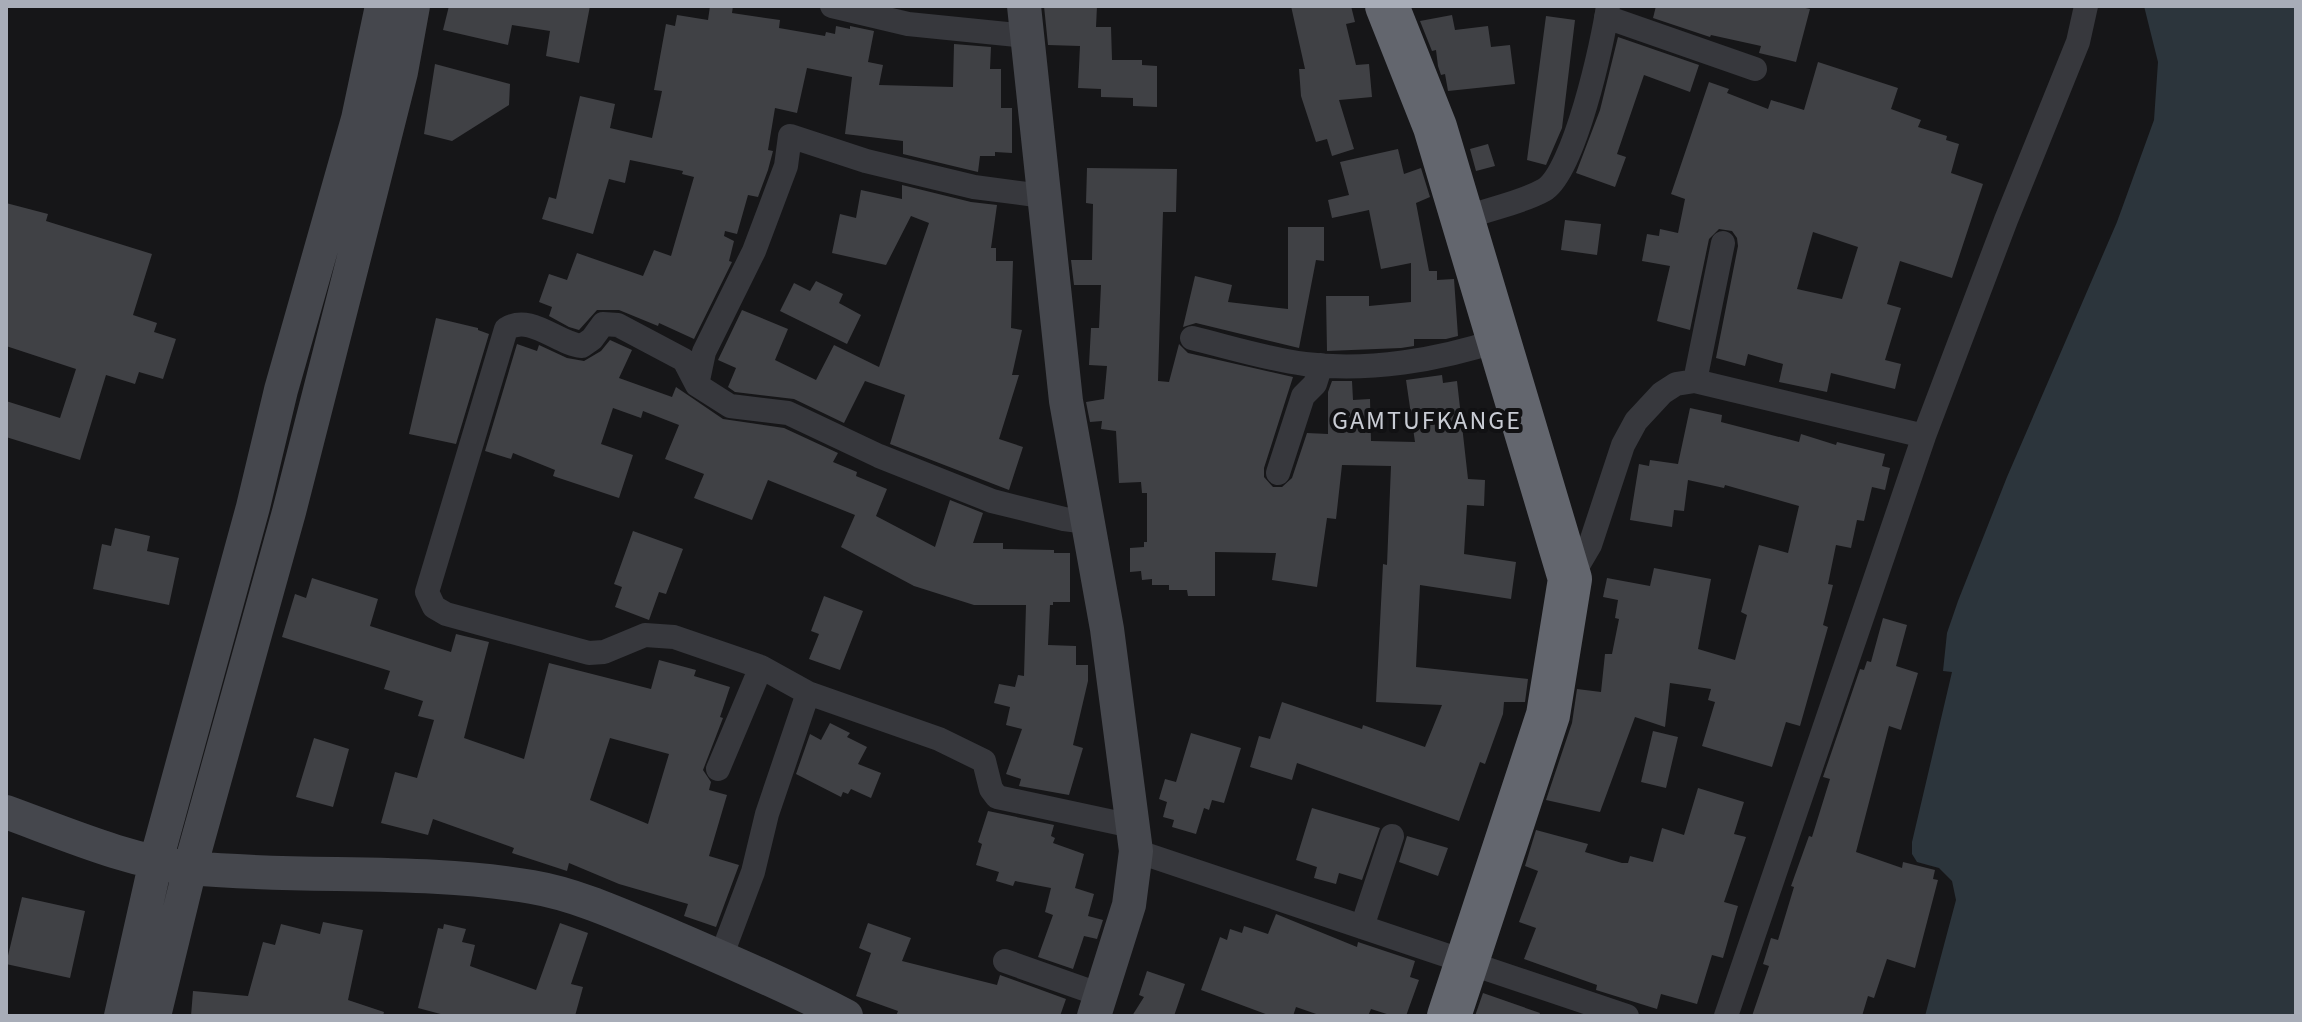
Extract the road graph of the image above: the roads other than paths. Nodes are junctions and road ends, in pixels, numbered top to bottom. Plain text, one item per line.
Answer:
1 (382, 6) edge
2 (413, 6) edge
3 (832, 6) edge
4 (1387, 6) edge
5 (2086, 6) edge
6 (1607, 12) edge
7 (1025, 21) edge
8 (1755, 69) dead end
9 (1043, 196) junction
10 (1463, 219) junction
11 (1723, 243) dead end
12 (1192, 338) dead end
13 (1499, 340) junction
14 (1321, 365) junction
15 (1695, 381) junction
16 (697, 385) junction
17 (1924, 436) junction
18 (1278, 473) dead end
19 (1087, 522) junction
20 (1570, 579) junction
21 (761, 667) junction
22 (808, 693) junction
23 (718, 769) dead end
24 (6, 812) edge
25 (1392, 836) dead end
26 (1134, 838) junction
27 (156, 861) junction
28 (190, 868) junction
29 (1362, 927) junction
30 (721, 957) junction
31 (1005, 961) dead end
32 (1467, 962) junction
33 (1098, 1006) edge
34 (121, 1016) edge
35 (154, 1016) edge
36 (846, 1016) edge
37 (1449, 1016) edge
38 (1627, 1016) edge
39 (1726, 1016) edge

1 - 27 street
2 - 28 street
3 - 7 street
4 - 10 highway
5 - 17 street
6 - 8 street
6 - 10 street
7 - 9 street
9 - 16 street
9 - 19 street
10 - 13 highway
11 - 15 street
12 - 14 street
13 - 14 street
13 - 20 highway
14 - 18 street
15 - 17 street
15 - 20 street
16 - 19 street
16 - 21 street
17 - 39 street
19 - 26 street
20 - 32 highway
21 - 22 street
21 - 23 street
22 - 26 street
22 - 30 street
24 - 27 street
25 - 29 street
26 - 29 street
26 - 33 street
27 - 28 street
27 - 34 street
28 - 30 street
28 - 35 street
29 - 32 street
30 - 36 street
31 - 33 street
32 - 37 highway
32 - 38 street

